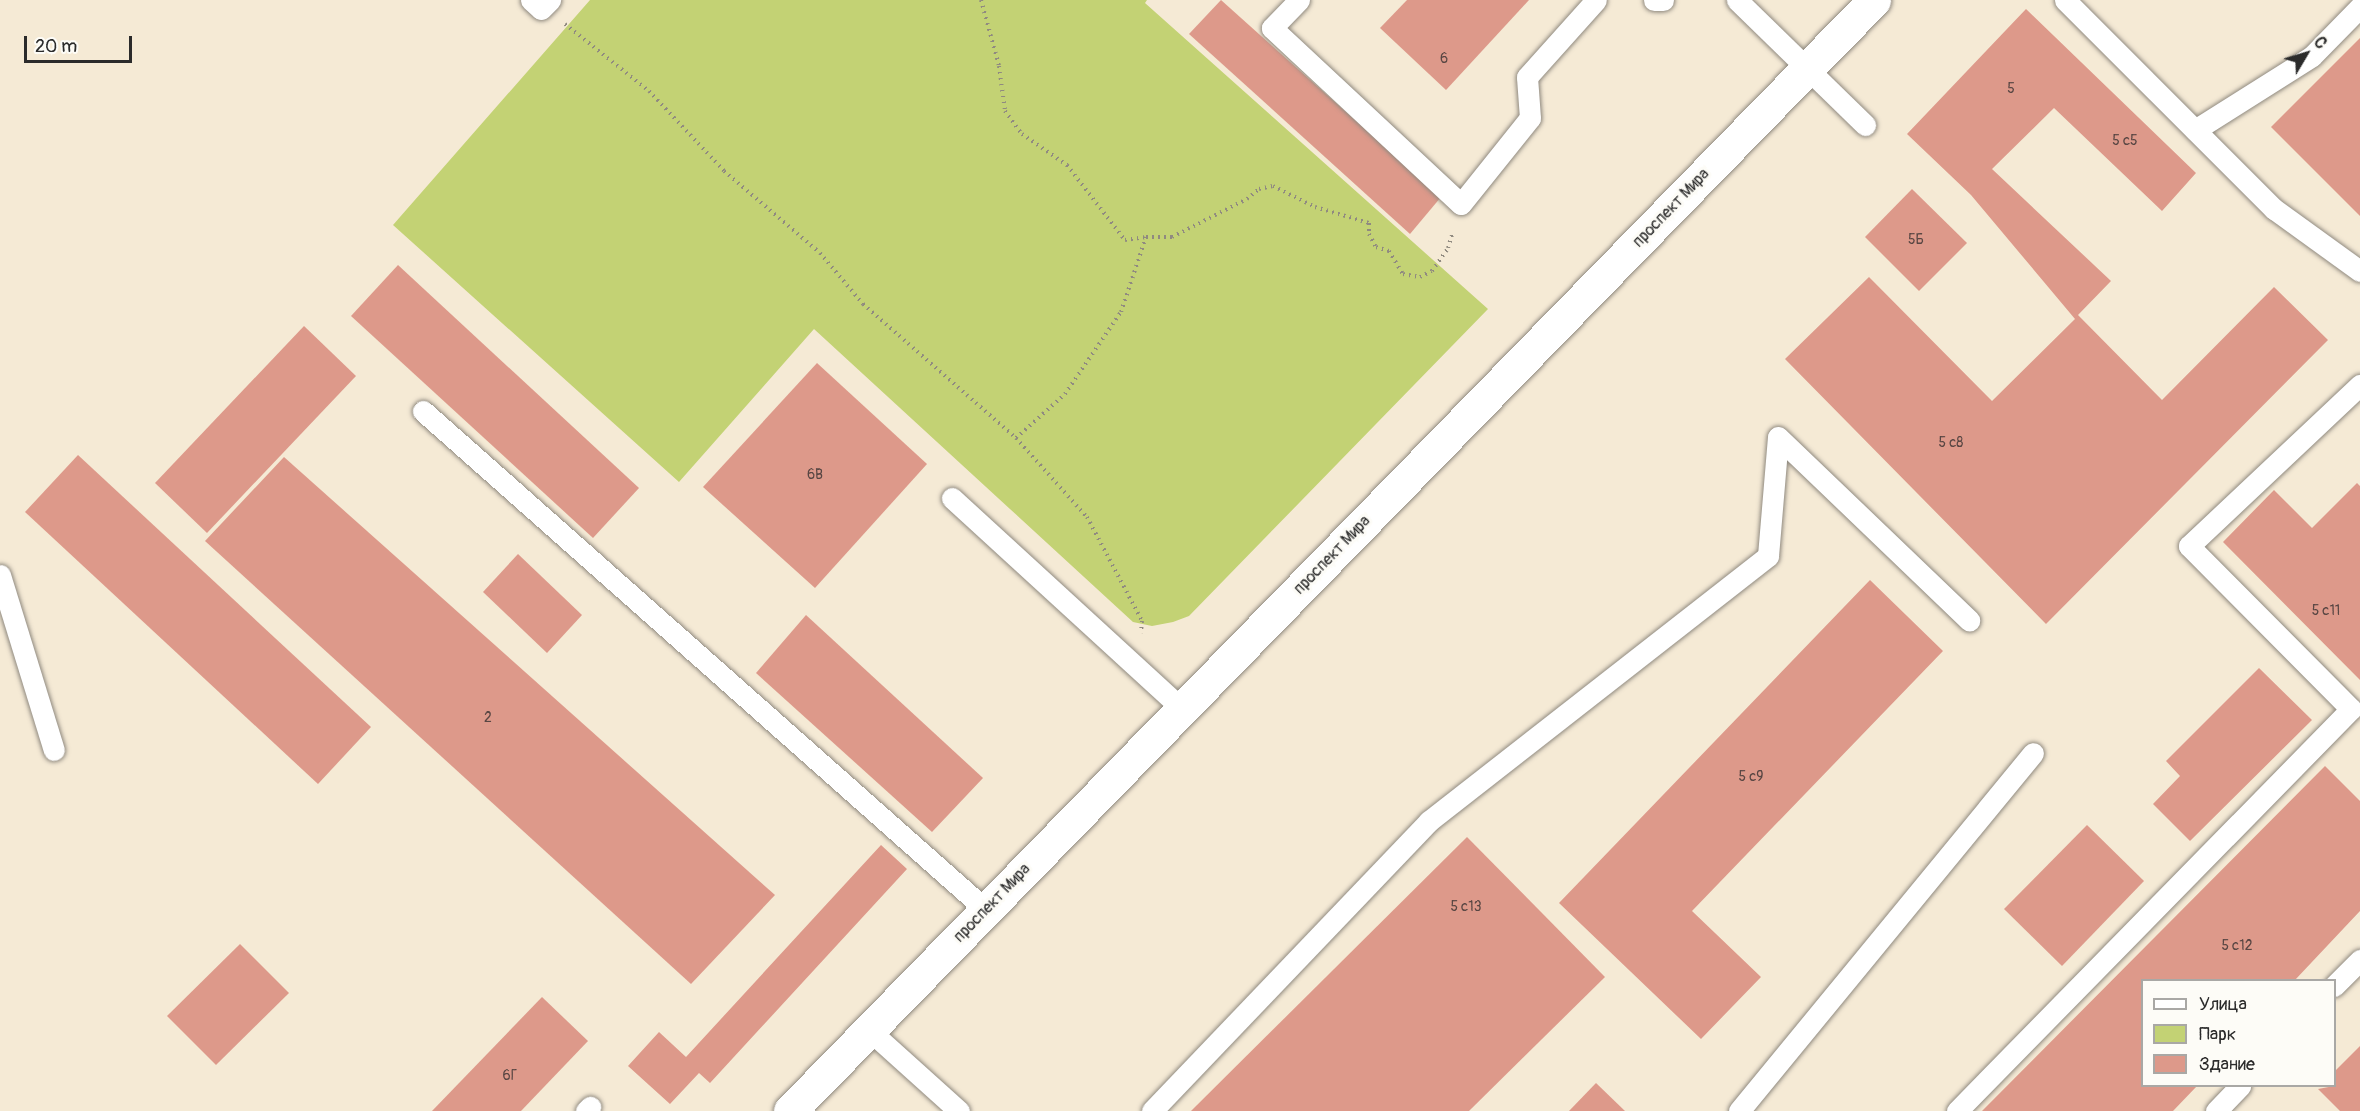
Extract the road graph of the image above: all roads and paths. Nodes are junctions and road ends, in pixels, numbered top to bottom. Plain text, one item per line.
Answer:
1 (981, 0) edge
2 (1299, 0) edge
3 (1596, 0) edge
4 (1654, 0) edge
5 (1663, 0) edge
6 (1737, 0) edge
7 (1874, 0) edge
8 (2065, 0) edge
9 (541, 3) edge
10 (2360, 7) edge
11 (1808, 67) junction
12 (1865, 125) dead end
13 (2194, 130) junction
14 (1461, 204) junction
15 (1146, 237) junction
16 (2360, 271) edge
17 (2360, 386) edge
18 (423, 411) dead end
19 (1016, 438) junction
20 (952, 498) dead end
21 (0, 575) edge
22 (1969, 620) dead end
23 (1140, 643) dead end
24 (1182, 709) junction
25 (2355, 715) edge
26 (54, 750) dead end
27 (2033, 753) dead end
28 (986, 910) junction
29 (2360, 960) edge
30 (2336, 984) edge
31 (869, 1030) junction
32 (2239, 1087) edge
33 (790, 1111) edge
34 (959, 1111) edge
35 (1152, 1111) edge
36 (1739, 1111) edge
37 (1957, 1111) edge
38 (2216, 1111) edge

1 - 15 path
2 - 14 lane
3 - 14 lane
4 - 5 lane
6 - 11 lane
7 - 11 main road, проспект Мира
8 - 13 lane
9 - 19 path
10 - 13 lane
11 - 12 lane
11 - 24 main road, проспект Мира
13 - 16 lane
14 - 15 path
15 - 19 path
17 - 25 lane
18 - 28 lane
19 - 23 path
20 - 24 lane
21 - 26 lane
22 - 35 lane
24 - 28 main road, проспект Мира
25 - 37 lane
27 - 36 lane
28 - 31 main road, проспект Мира
29 - 30 lane
31 - 33 main road, проспект Мира
31 - 34 lane
32 - 38 lane

